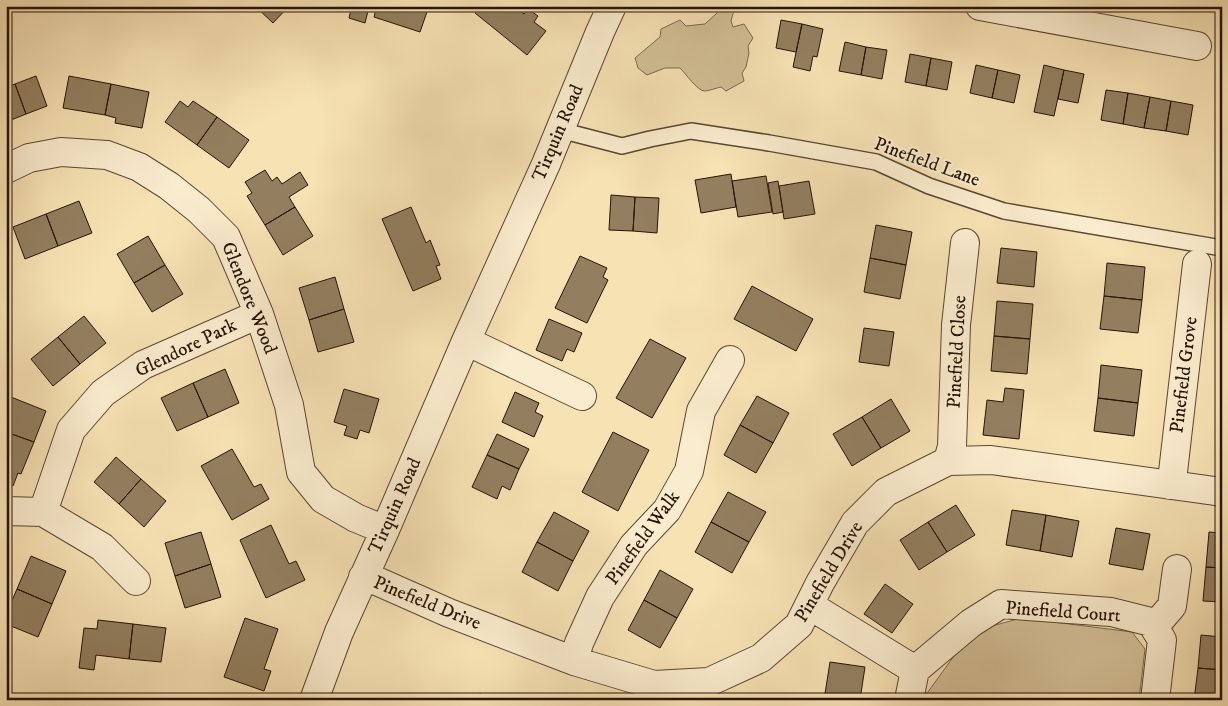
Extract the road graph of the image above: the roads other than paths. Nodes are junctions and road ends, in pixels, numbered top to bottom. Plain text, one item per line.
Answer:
1 (612, 6) edge
2 (980, 6) edge
3 (1197, 46) dead end
4 (560, 130) junction
5 (6, 169) edge
6 (965, 243) dead end
7 (1222, 248) edge
8 (1197, 264) dead end
9 (258, 314) junction
10 (466, 341) junction
11 (730, 360) dead end
12 (582, 396) dead end
13 (948, 461) junction
14 (1170, 485) junction
15 (1222, 492) edge
16 (6, 511) edge
17 (43, 512) junction
18 (385, 530) junction
19 (1177, 569) dead end
20 (363, 576) junction
21 (136, 581) dead end
22 (809, 606) junction
23 (1154, 627) junction
24 (574, 661) junction
25 (915, 670) junction
26 (653, 692) edge
27 (314, 700) edge
28 (910, 700) edge
29 (1155, 700) edge

1 - 4 street, Tirquin Road
2 - 3 street
4 - 7 lane, Pinefield Lane
4 - 10 street, Tirquin Road
5 - 9 street, Glendore Wood
6 - 13 street, Pinefield Close
8 - 14 street, Pinefield Grove
9 - 17 street, Glendore Park
9 - 18 street, Glendore Wood
10 - 12 street
10 - 18 street, Tirquin Road
11 - 24 street, Pinefield Walk
13 - 14 street, Pinefield Drive
13 - 22 street, Pinefield Drive
14 - 15 street, Pinefield Drive
16 - 17 street
17 - 21 street
18 - 20 street, Tirquin Road
19 - 23 street
20 - 24 street, Pinefield Drive
20 - 27 street, Tirquin Road
22 - 25 street
22 - 26 street, Pinefield Drive
23 - 25 street, Pinefield Court
23 - 29 street
24 - 26 street, Pinefield Drive
25 - 28 street

